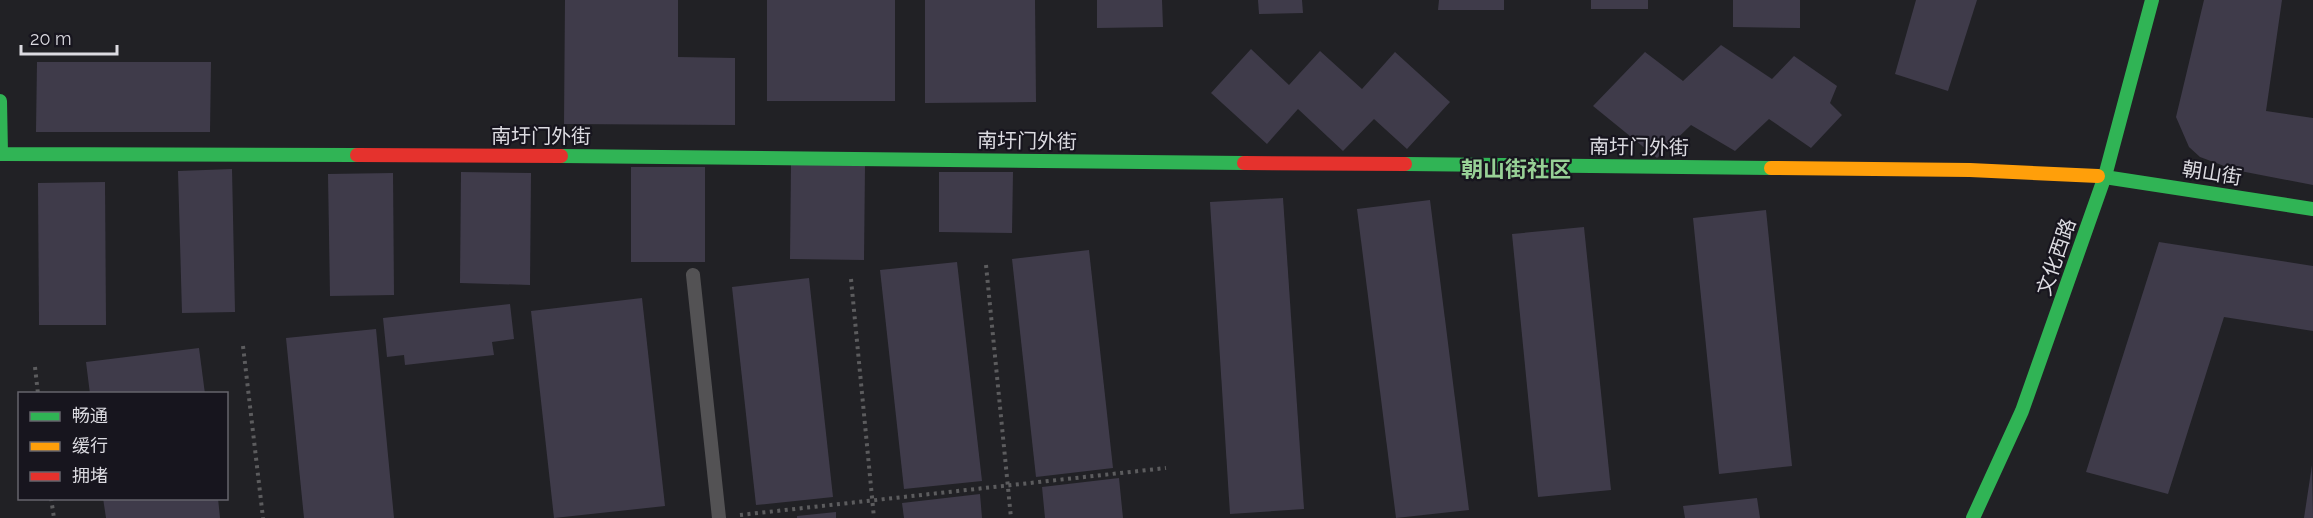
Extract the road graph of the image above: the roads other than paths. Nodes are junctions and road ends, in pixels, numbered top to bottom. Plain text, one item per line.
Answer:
1 (2152, 0) edge
2 (0, 101) edge
3 (2105, 176) junction
4 (2313, 209) edge
5 (693, 275) dead end
6 (719, 518) edge
7 (1973, 518) edge

1 - 3 street, 文化西路
2 - 3 street, 南圩门外街
3 - 4 street, 朝山街
3 - 7 street, 文化西路
5 - 6 lane

